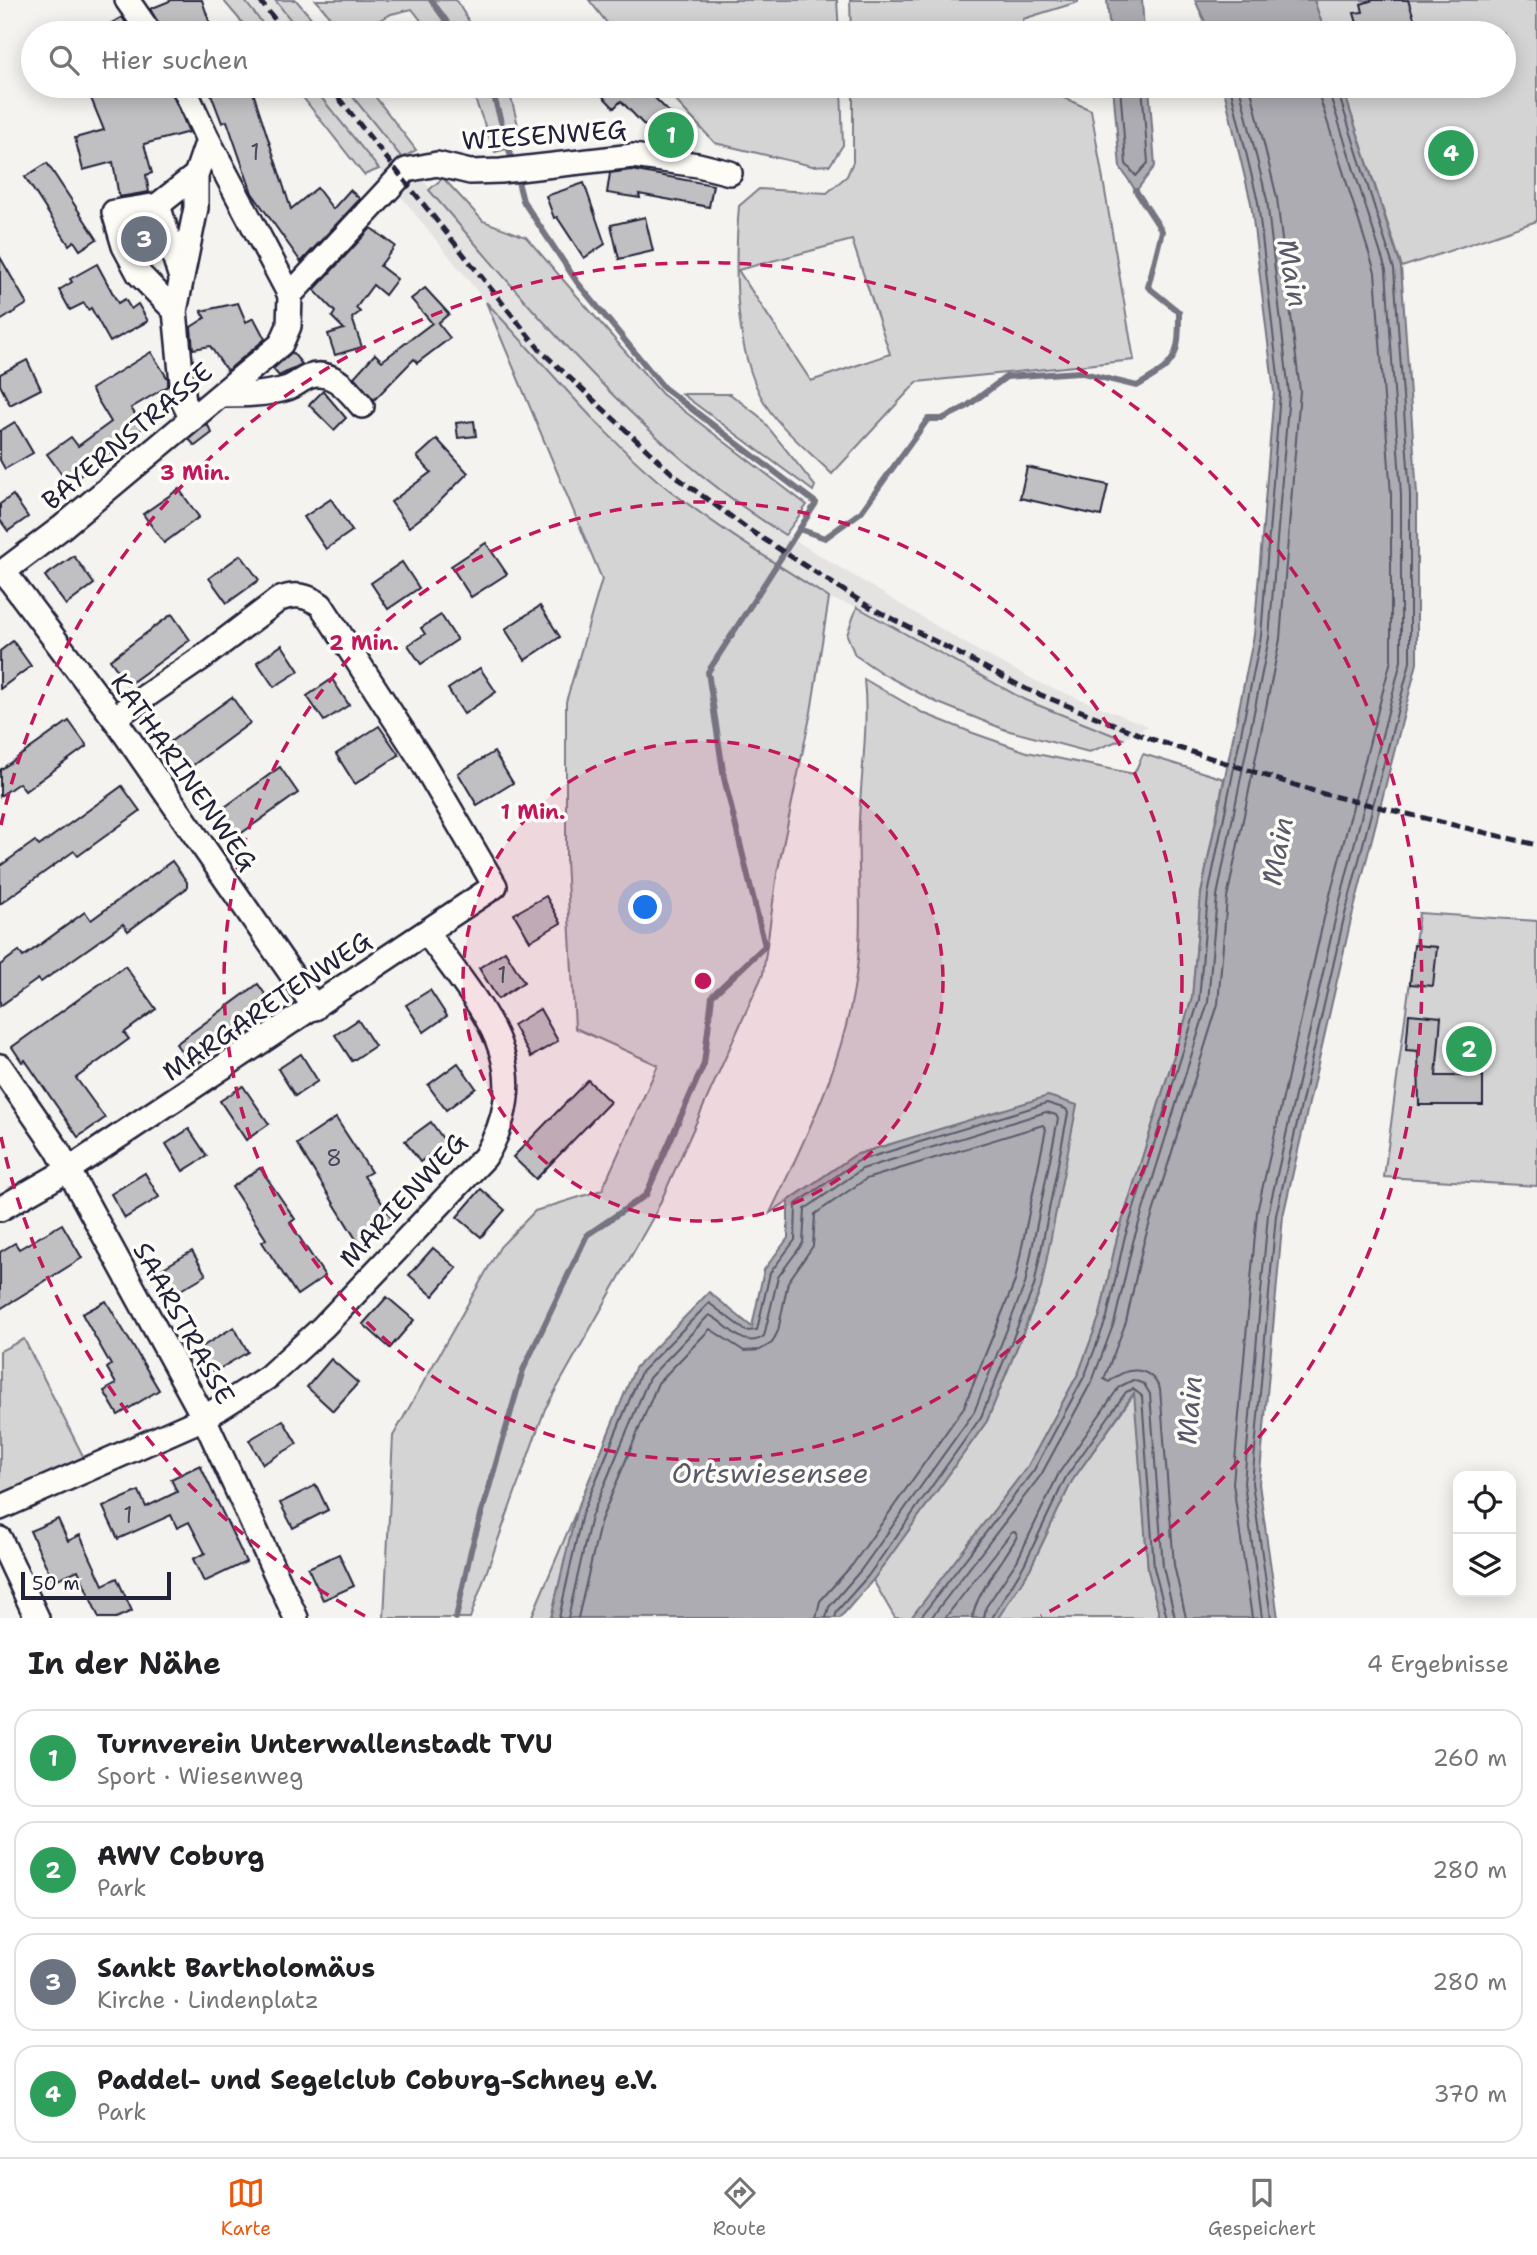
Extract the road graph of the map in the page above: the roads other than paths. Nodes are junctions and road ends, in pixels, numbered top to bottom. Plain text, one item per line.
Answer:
1 (127, 0) edge
2 (142, 21) edge
3 (189, 98) edge
4 (208, 140) junction
5 (552, 164) junction
6 (477, 171) junction
7 (730, 173) dead end
8 (196, 175) junction
9 (158, 205) junction
10 (181, 278) junction
11 (290, 295) junction
12 (175, 310) junction
13 (221, 395) junction
14 (362, 406) dead end
15 (192, 419) junction
16 (2, 573) edge
17 (114, 718) junction
18 (427, 933) junction
19 (315, 1008) junction
20 (0, 1066) edge
21 (68, 1170) junction
22 (0, 1209) edge
23 (204, 1418) junction
24 (0, 1508) edge
25 (0, 1539) edge
26 (37, 1618) edge
27 (296, 1618) edge

1 - 2 street
3 - 4 street
4 - 8 street
4 - 11 street
5 - 6 street, WIESENWEG
5 - 6 street
5 - 7 street, WIESENWEG
6 - 11 street, WIESENWEG
8 - 9 street
8 - 10 street
9 - 10 street
9 - 12 street
10 - 12 street
11 - 13 street, BAYERNSTRASSE
12 - 15 street
13 - 14 street
13 - 15 street, BAYERNSTRASSE
15 - 16 street, BAYERNSTRASSE
16 - 17 street, KATHARINENWEG
17 - 18 street, MARGARETENWEG
17 - 19 street, KATHARINENWEG
18 - 19 street, MARGARETENWEG
18 - 23 street, MARIENWEG
19 - 21 street, MARGARETENWEG
20 - 21 street, SAARSTRASSE
21 - 22 street, MARGARETENWEG
21 - 23 street, SAARSTRASSE
23 - 24 street, MARIENWEG
23 - 27 street, SAARSTRASSE
25 - 26 street

